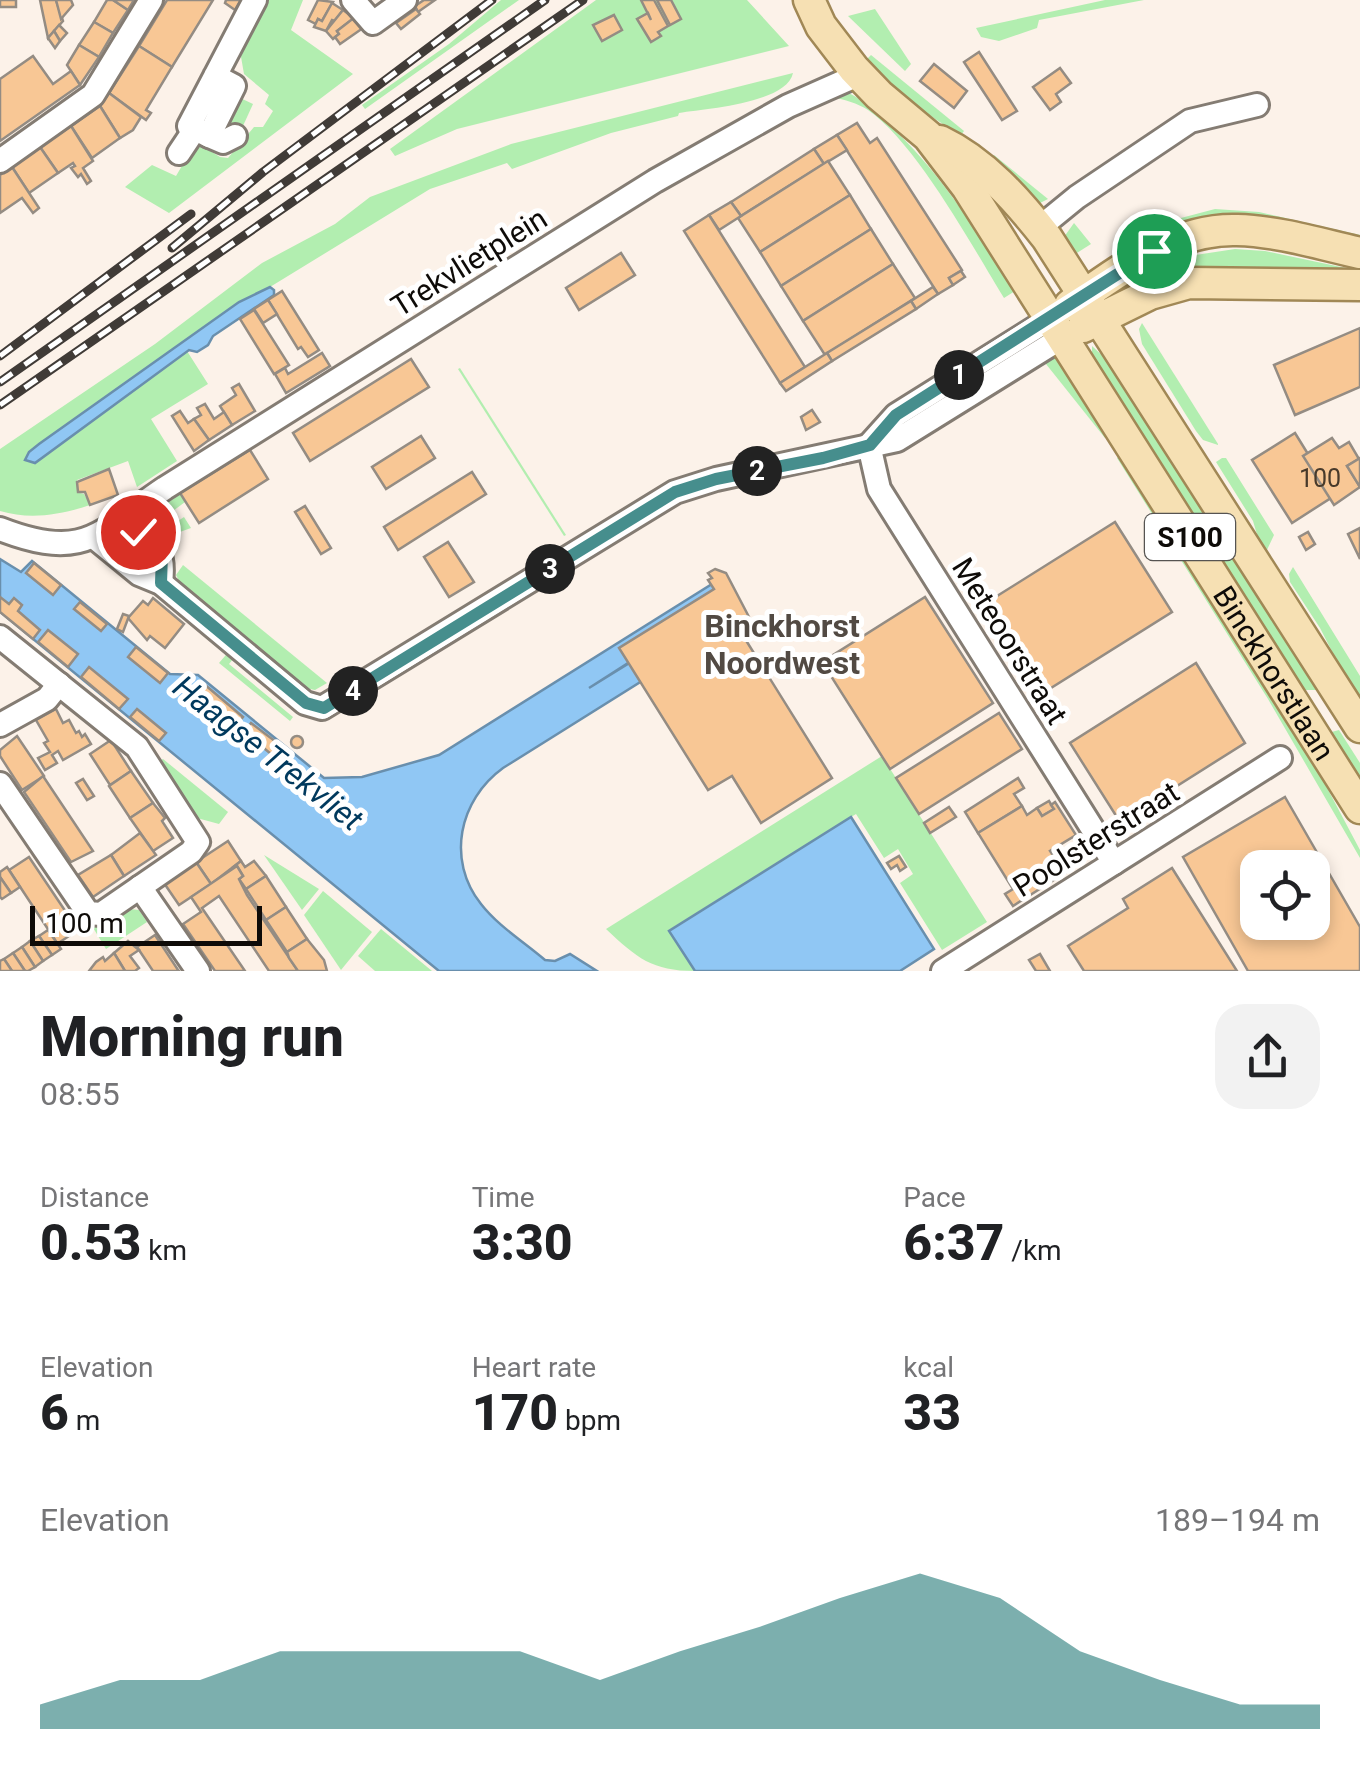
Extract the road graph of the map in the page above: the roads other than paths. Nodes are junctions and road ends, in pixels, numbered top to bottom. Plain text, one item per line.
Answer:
1 (151, 0) edge
2 (256, 0) edge
3 (353, 0) edge
4 (405, 0) edge
5 (790, 0) edge
6 (815, 13) edge
7 (858, 75) junction
8 (1256, 105) dead end
9 (202, 133) junction
10 (235, 136) dead end
11 (928, 136) junction
12 (180, 154) dead end
13 (0, 161) edge
14 (1039, 228) junction
15 (1360, 252) edge
16 (1360, 284) edge
17 (1092, 307) junction
18 (1057, 328) junction
19 (870, 445) junction
20 (122, 520) junction
21 (0, 529) edge
22 (95, 538) junction
23 (161, 583) junction
24 (0, 637) edge
25 (1281, 683) junction
26 (60, 684) junction
27 (1338, 691) junction
28 (0, 725) edge
29 (1359, 725) edge
30 (1311, 730) junction
31 (1280, 758) dead end
32 (0, 784) edge
33 (1360, 808) edge
34 (1114, 863) junction
35 (140, 887) junction
36 (198, 971) edge
37 (943, 971) edge

1 - 13 street
2 - 9 street
3 - 4 street
5 - 6 main road, Binckhorstlaan / S100
6 - 7 main road, Binckhorstlaan / S100
7 - 11 main road, Binckhorstlaan / S100
7 - 20 street, Trekvlietplein
8 - 14 street
9 - 10 street
9 - 12 street
11 - 14 main road, Binckhorstlaan / S100
11 - 18 main road, Binckhorstlaan / S100
14 - 17 main road, Binckhorstlaan / S100
15 - 17 main road
16 - 17 main road
17 - 18 main road
17 - 27 main road, Binckhorstlaan / S100
18 - 19 street
18 - 25 main road, Binckhorstlaan / S100
19 - 23 street
19 - 34 street, Meteoorstraat
20 - 22 street, Trekvlietplein
20 - 23 street
21 - 22 street, Trekvlietplein
22 - 23 street
24 - 26 street
25 - 27 main road
25 - 30 main road, Binckhorstlaan / S100
26 - 28 street
26 - 35 street
27 - 29 main road, Binckhorstlaan / S100
29 - 30 main road, S100
30 - 33 main road, Binckhorstlaan / S100
31 - 34 street, Poolsterstraat
32 - 35 street
34 - 37 street, Poolsterstraat
35 - 36 street

